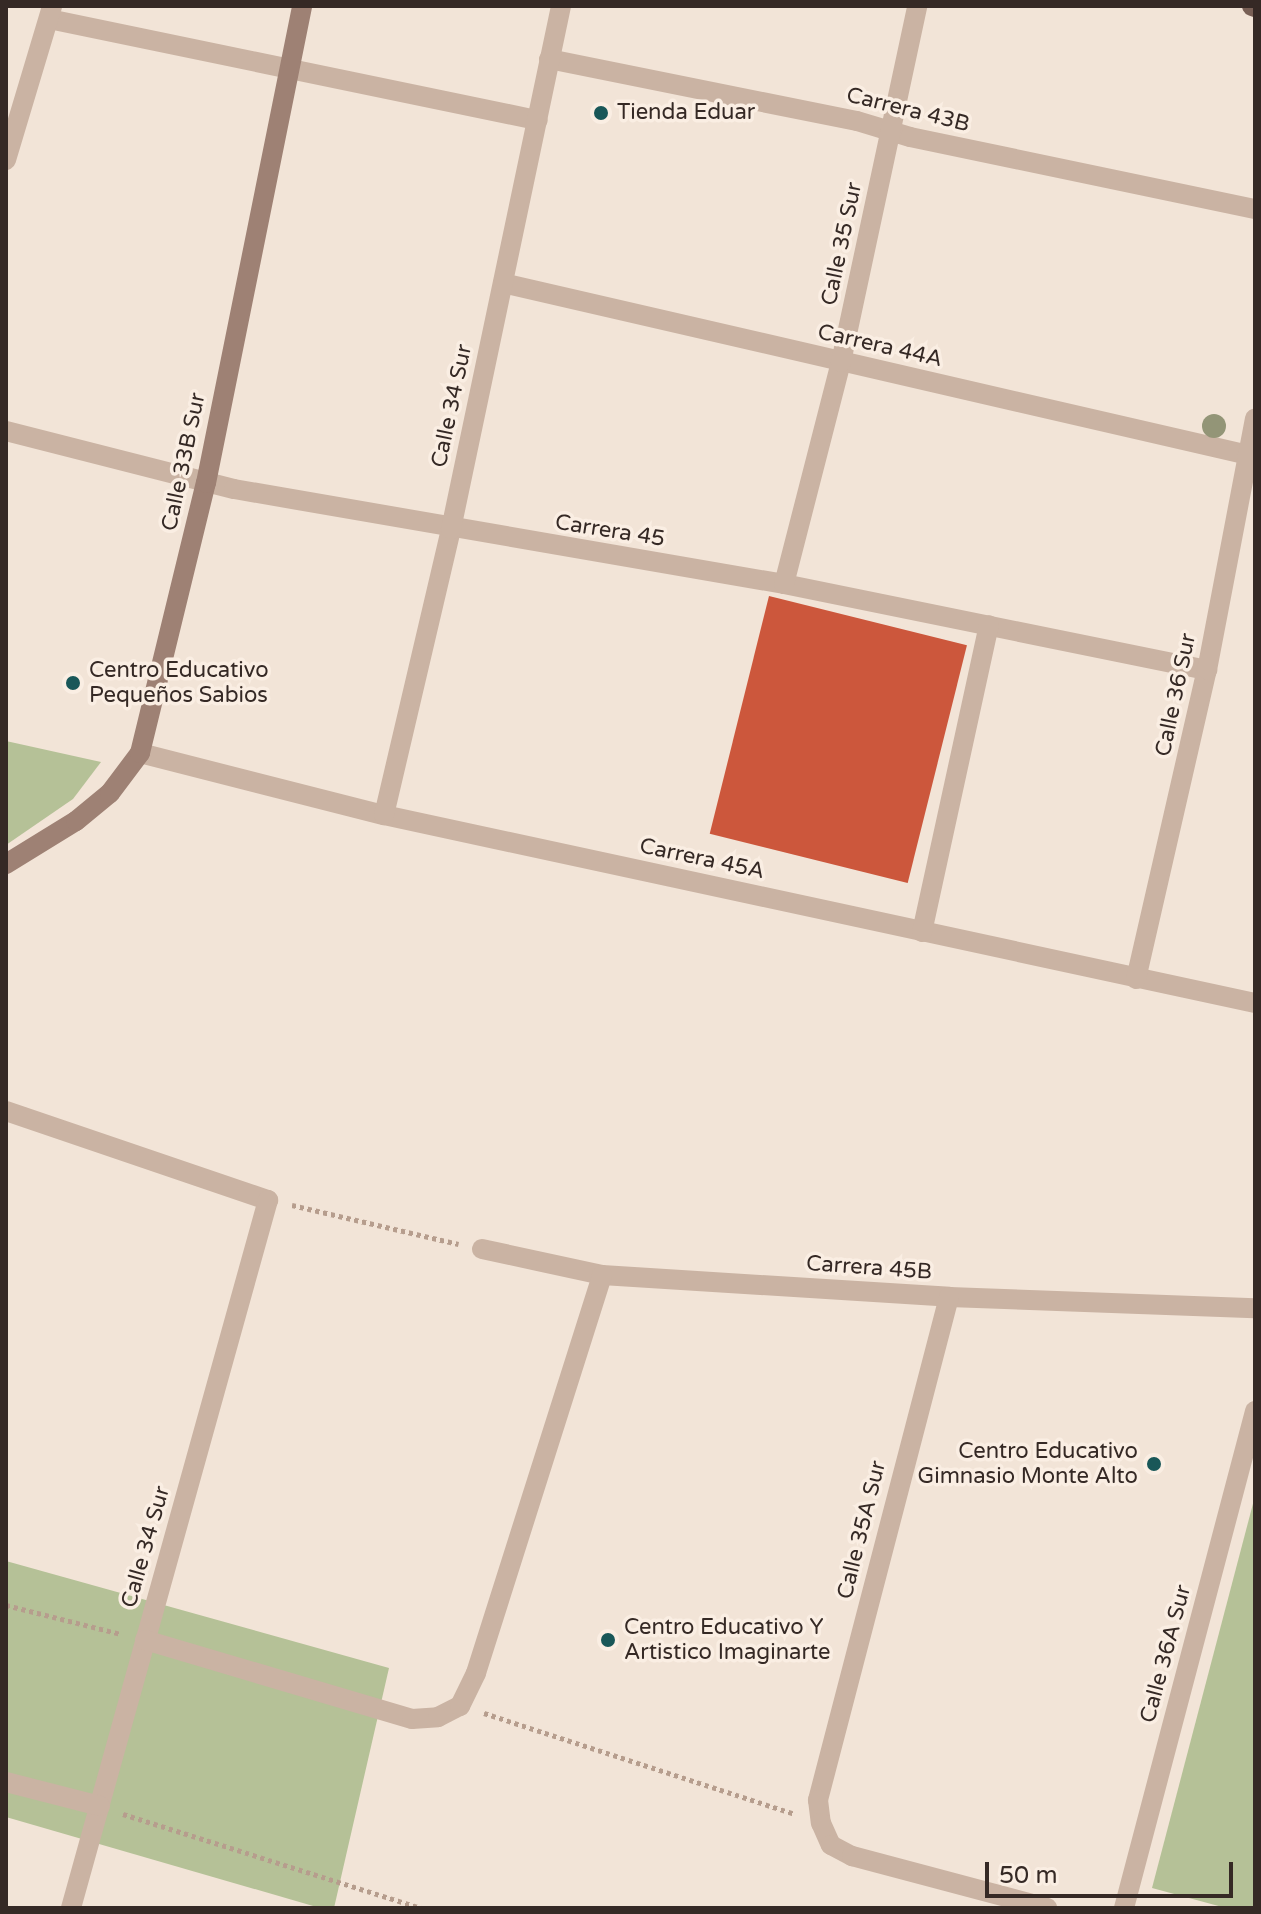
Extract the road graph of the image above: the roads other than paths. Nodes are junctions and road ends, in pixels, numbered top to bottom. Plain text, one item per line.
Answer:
1 (302, 6) edge
2 (561, 6) edge
3 (917, 6) edge
4 (51, 12) edge
5 (549, 59) junction
6 (290, 68) junction
7 (538, 120) junction
8 (9, 131) edge
9 (890, 132) junction
10 (6, 160) edge
11 (1255, 209) edge
12 (503, 283) junction
13 (841, 362) junction
14 (1255, 419) edge
15 (6, 431) edge
16 (1248, 455) junction
17 (206, 483) junction
18 (451, 529) junction
19 (784, 584) junction
20 (989, 625) junction
21 (1207, 670) junction
22 (140, 753) junction
23 (384, 815) junction
24 (6, 864) edge
25 (922, 932) junction
26 (1136, 979) junction
27 (1255, 1003) edge
28 (6, 1111) edge
29 (482, 1249) road end
30 (602, 1275) junction
31 (949, 1297) junction
32 (1255, 1308) edge
33 (1255, 1411) edge
34 (145, 1640) junction
35 (6, 1782) edge
36 (100, 1806) junction
37 (71, 1908) edge
38 (1047, 1908) edge
39 (1124, 1908) edge

1 - 6 street, Calle 33B Sur
2 - 5 street, Calle 34 Sur
3 - 9 street, Calle 35 Sur
4 - 6 street
4 - 8 street
5 - 7 street, Calle 34 Sur
5 - 9 street, Carrera 43B
6 - 7 street
6 - 17 street, Calle 33B Sur
7 - 12 street, Calle 34 Sur
8 - 10 street
9 - 11 street, Carrera 43B
9 - 13 street, Calle 35 Sur
12 - 13 street, Carrera 44A
12 - 18 street, Calle 34 Sur
13 - 16 street, Carrera 44A
13 - 19 street, Calle 35 Sur
14 - 16 street, Calle 36 Sur
15 - 17 street, Carrera 45
16 - 21 street, Calle 36 Sur
17 - 18 street, Carrera 45
17 - 22 street, Calle 33B Sur
18 - 19 street, Carrera 45
18 - 23 street, Calle 34 Sur
19 - 20 street, Carrera 45
20 - 21 street, Carrera 45
20 - 25 street
21 - 26 street, Calle 36 Sur
22 - 23 street, Carrera 45A
22 - 24 street, Calle 33B Sur
23 - 25 street, Carrera 45A
25 - 26 street, Carrera 45A
26 - 27 street, Carrera 45A
28 - 34 street, Calle 34 Sur
29 - 30 street, Carrera 45B
30 - 31 street, Carrera 45B
30 - 34 street
31 - 32 street, Carrera 45B
31 - 38 street, Calle 35A Sur
33 - 39 street, Calle 36A Sur
34 - 36 street, Calle 34 Sur
35 - 36 street
36 - 37 street, Calle 34 Sur

